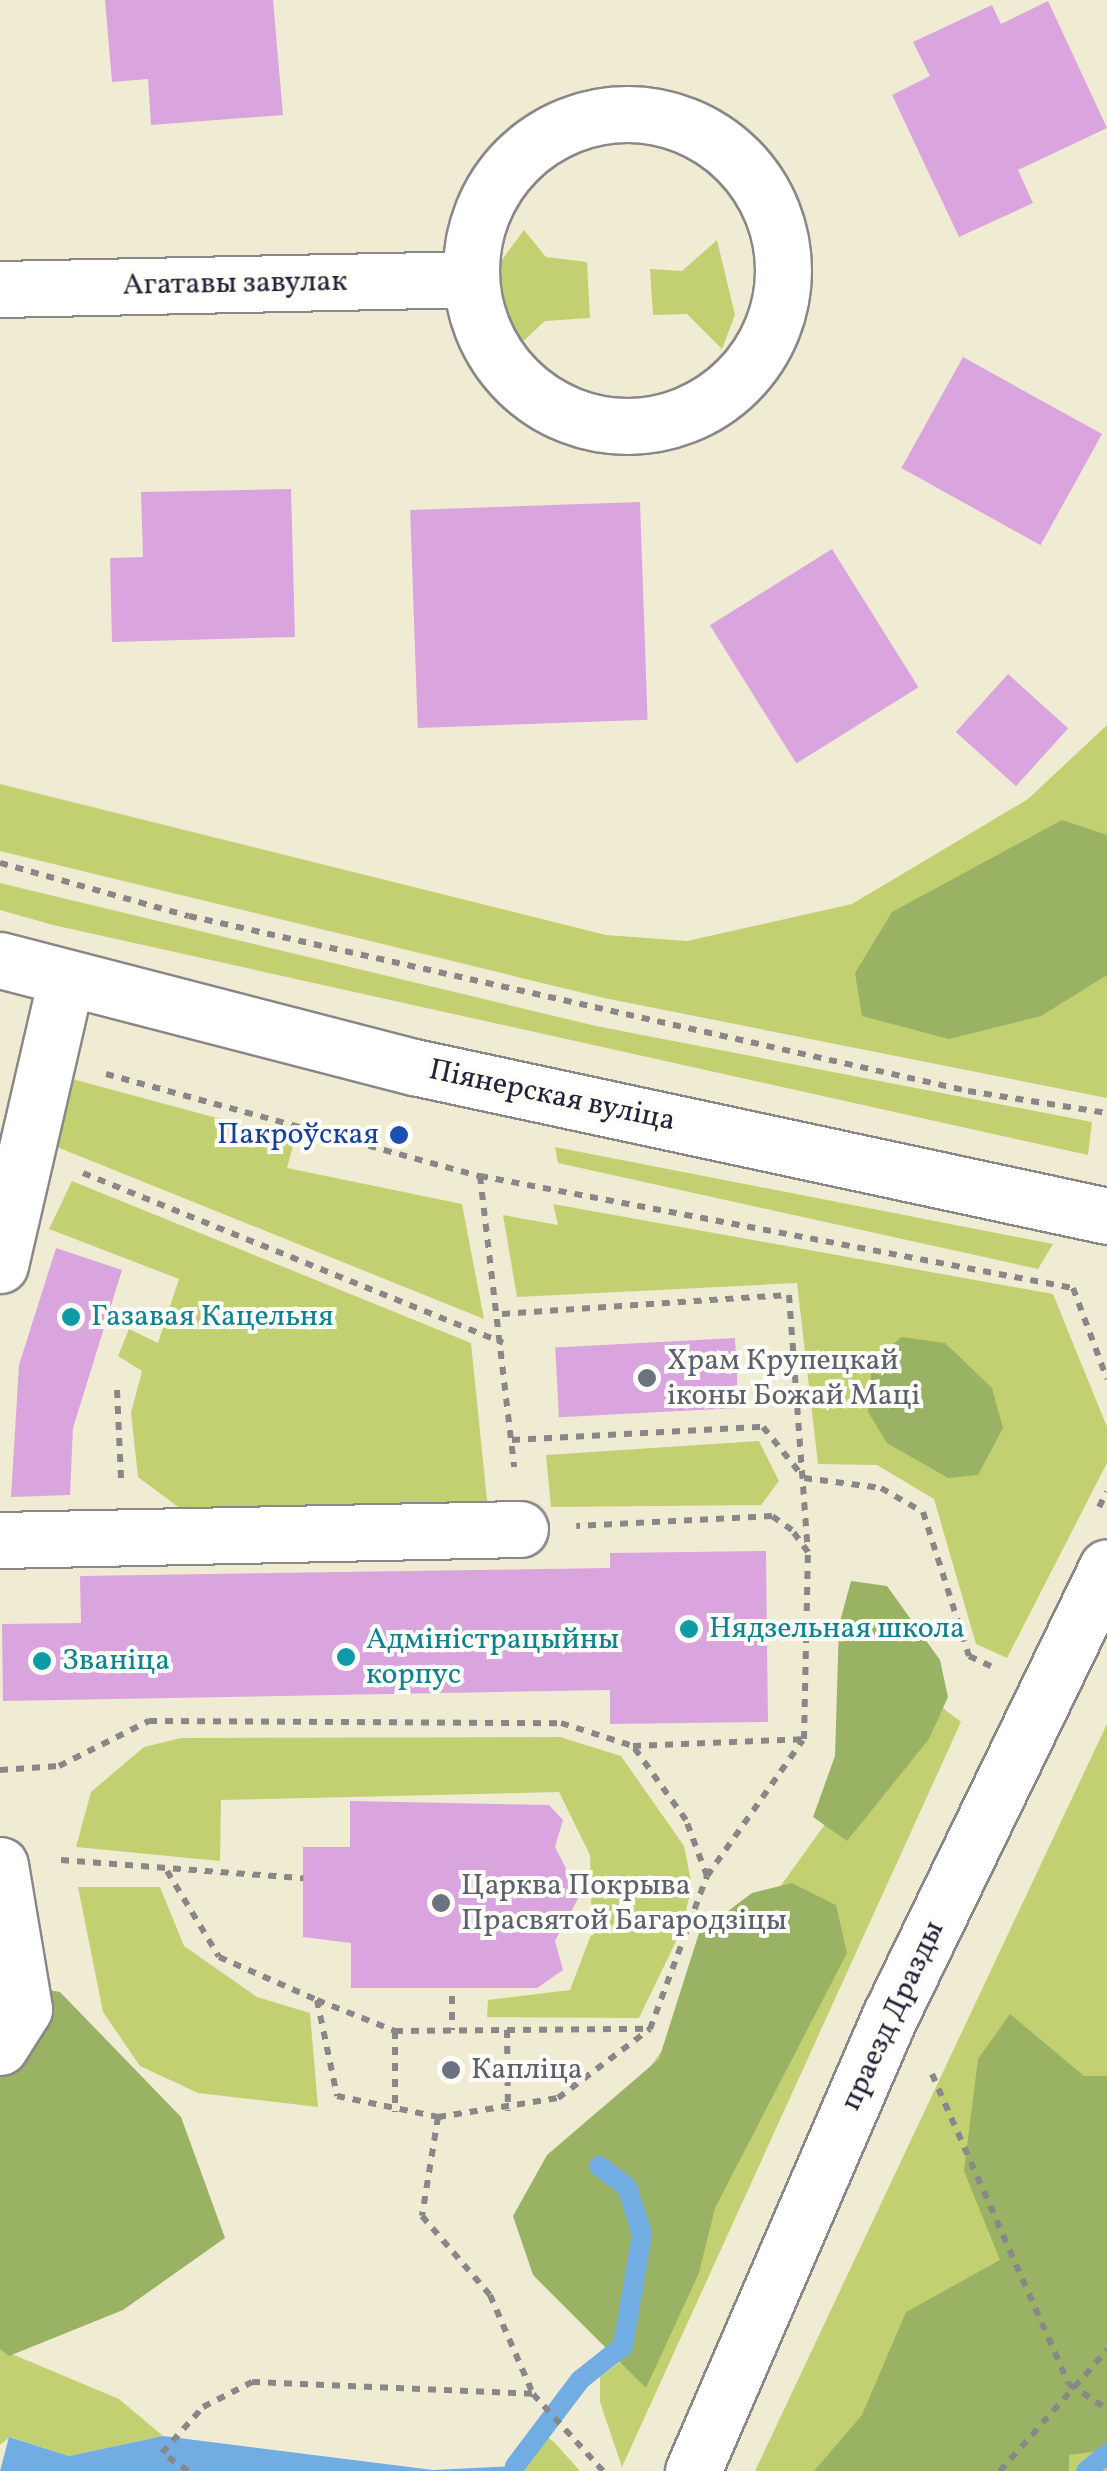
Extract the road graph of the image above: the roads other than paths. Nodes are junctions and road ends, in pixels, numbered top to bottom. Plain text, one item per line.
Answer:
1 (470, 279) junction
2 (0, 288) edge
3 (0, 960) edge
4 (66, 979) junction
5 (1107, 1216) edge
6 (0, 1265) edge
7 (520, 1529) road end
8 (0, 1540) edge
9 (1107, 1567) edge
10 (0, 1865) edge
11 (0, 2048) edge
12 (693, 2471) edge

1 - 1 street
1 - 2 street, Агатавы завулак
3 - 4 street, Піянерская вуліца
4 - 5 street, Піянерская вуліца
4 - 6 street
7 - 8 street
9 - 12 street, праезд Дразды
10 - 11 street

